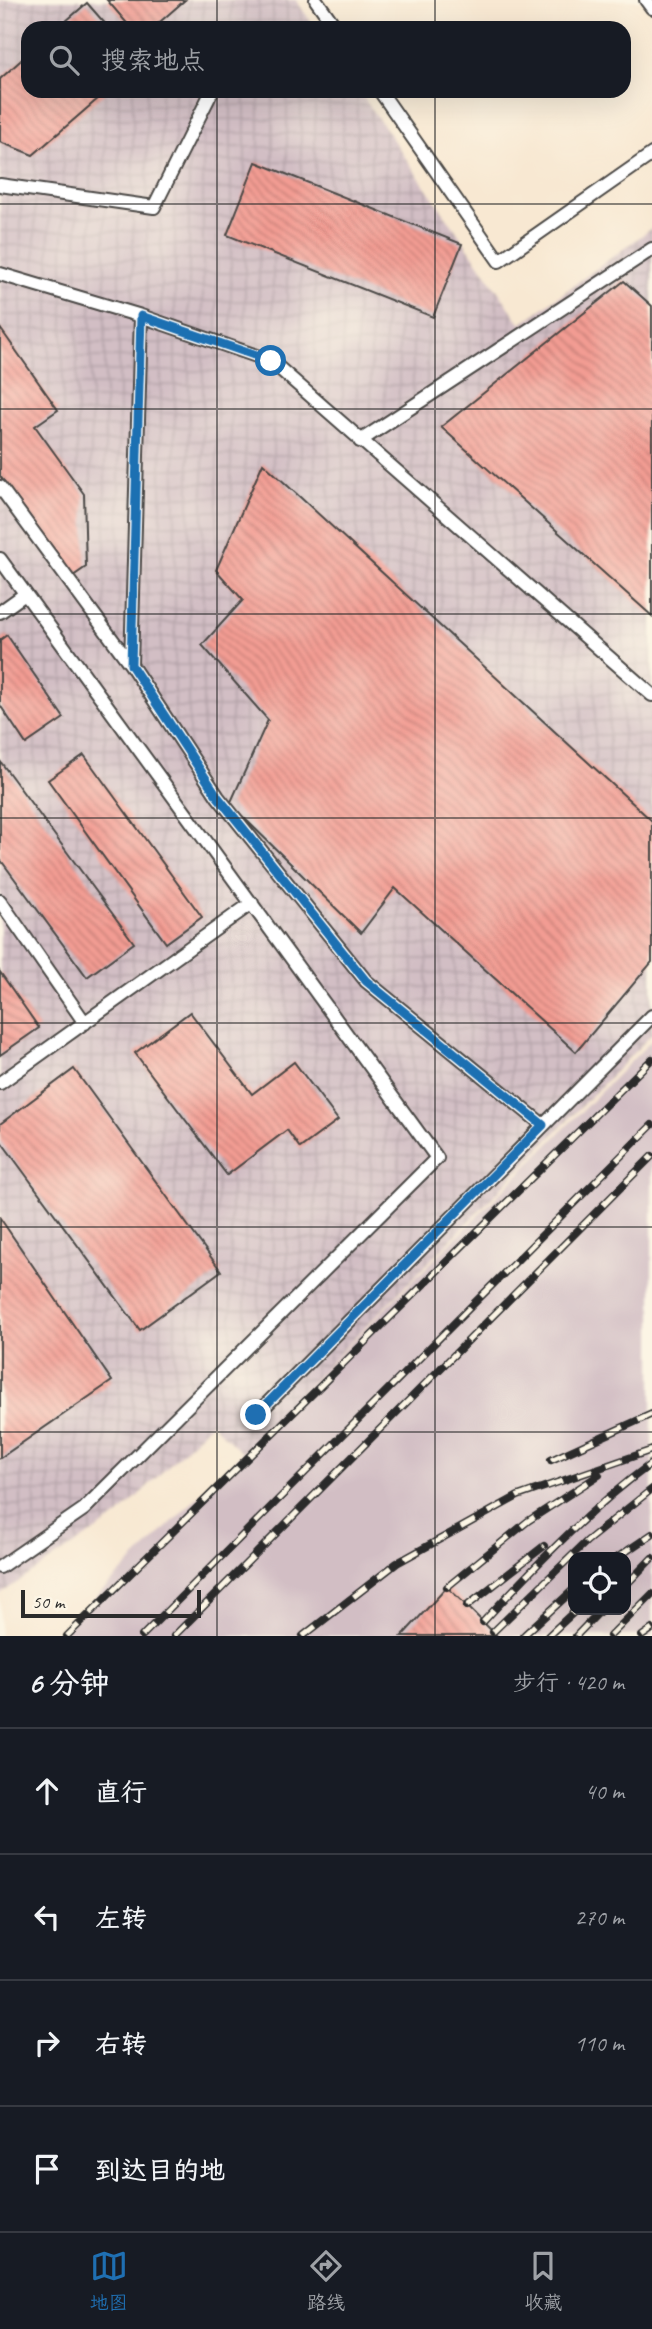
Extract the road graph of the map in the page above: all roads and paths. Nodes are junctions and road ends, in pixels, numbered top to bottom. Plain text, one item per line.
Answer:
1 (316, 0) edge
2 (646, 0) edge
3 (652, 8) edge
4 (330, 21) edge
5 (208, 98) edge
6 (385, 98) edge
7 (652, 154) edge
8 (0, 185) edge
9 (652, 249) edge
10 (0, 274) edge
11 (141, 316) junction
12 (360, 441) junction
13 (0, 487) edge
14 (0, 559) edge
15 (25, 594) junction
16 (0, 612) edge
17 (131, 665) junction
18 (652, 695) edge
19 (0, 901) edge
20 (252, 903) junction
21 (652, 1016) edge
22 (85, 1023) junction
23 (0, 1083) edge
24 (543, 1125) junction
25 (256, 1415) dead end
26 (0, 1567) edge

1 - 4 lane
2 - 3 lane
5 - 8 lane
6 - 7 lane
9 - 12 lane
10 - 11 lane
11 - 12 lane
11 - 17 lane
12 - 18 lane
13 - 17 lane
14 - 15 lane
15 - 16 lane
15 - 20 lane
17 - 24 lane
19 - 22 lane
20 - 22 lane
20 - 26 lane
21 - 24 lane
22 - 23 lane
24 - 25 lane

